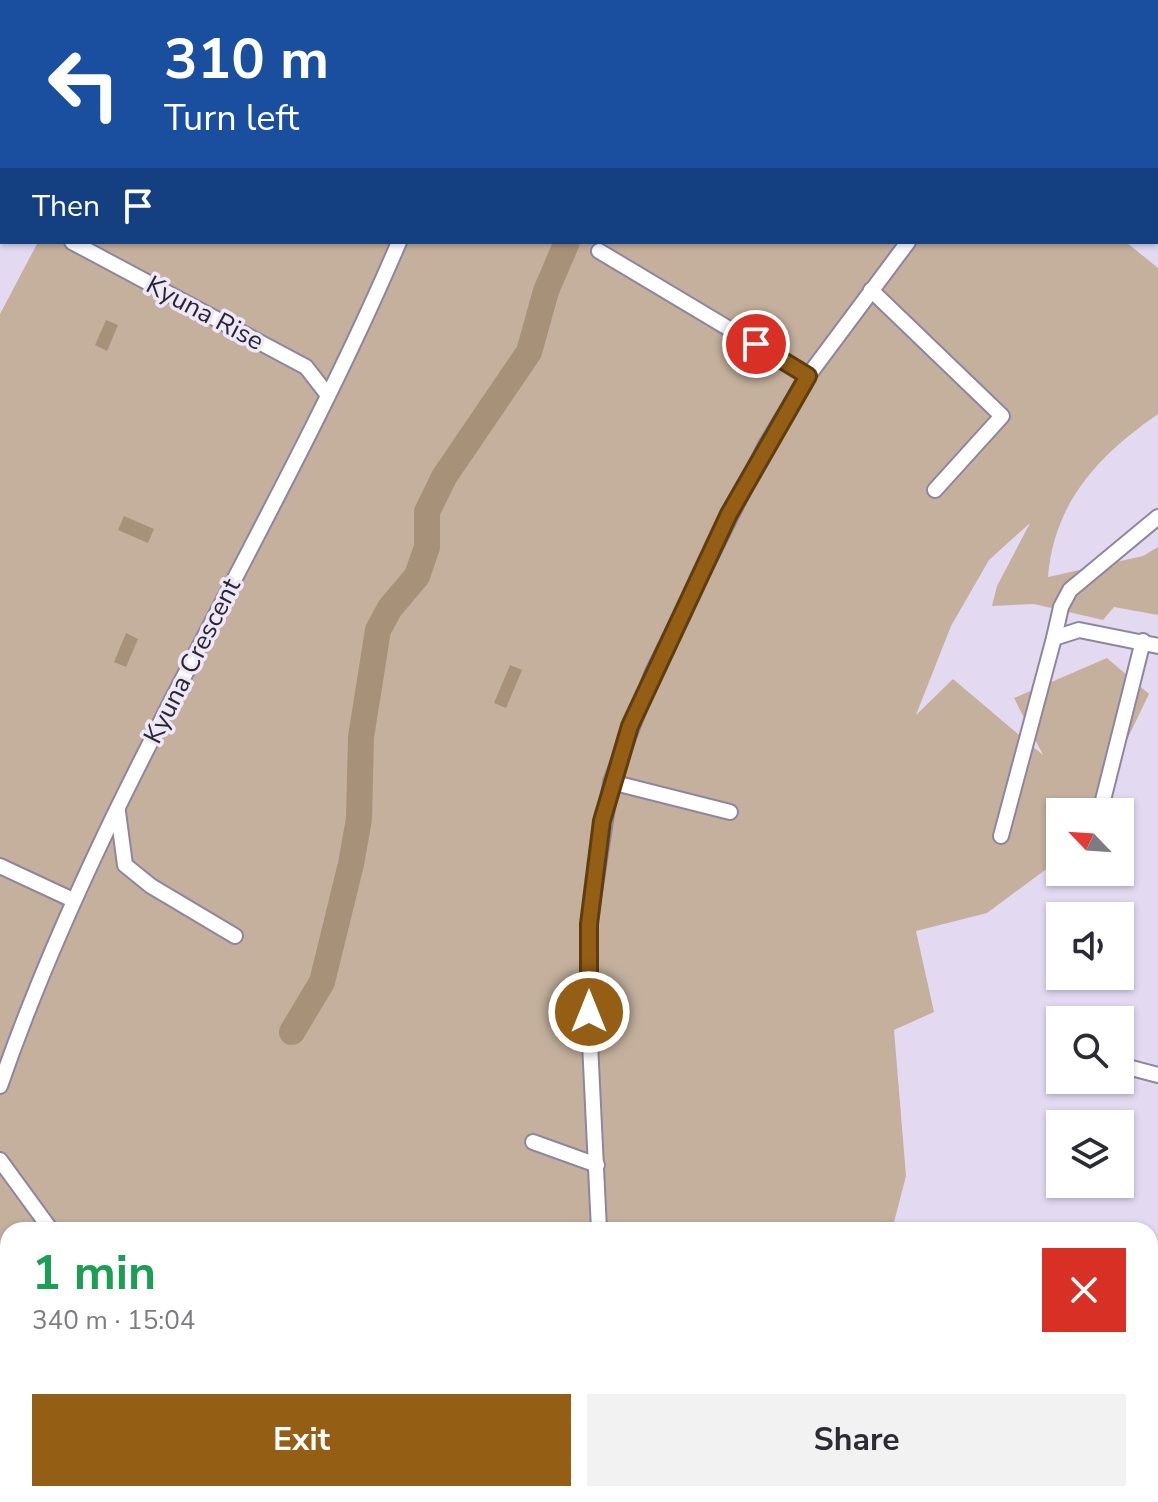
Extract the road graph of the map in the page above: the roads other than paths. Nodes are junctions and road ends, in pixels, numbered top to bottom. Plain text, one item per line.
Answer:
1 (76, 244) edge
2 (398, 244) edge
3 (906, 244) edge
4 (599, 251) dead end
5 (871, 290) junction
6 (808, 376) junction
7 (327, 394) junction
8 (935, 490) dead end
9 (1158, 517) edge
10 (1054, 638) junction
11 (1151, 644) edge
12 (611, 782) junction
13 (1104, 798) edge
14 (117, 812) junction
15 (730, 812) dead end
16 (1001, 836) dead end
17 (0, 866) edge
18 (73, 900) junction
19 (235, 936) dead end
20 (1134, 1069) edge
21 (1158, 1075) edge
22 (0, 1086) edge
23 (533, 1142) dead end
24 (0, 1160) edge
25 (597, 1165) junction
26 (45, 1222) edge
27 (599, 1222) edge

1 - 7 street, Kyuna Rise
2 - 7 street, Kyuna Crescent
3 - 5 street
4 - 6 street
5 - 6 street
5 - 8 street
6 - 12 street
7 - 14 street, Kyuna Crescent
9 - 10 street
10 - 11 street
10 - 16 street
11 - 13 street
12 - 15 street
12 - 25 street
14 - 18 street, Kyuna Crescent
14 - 19 street
17 - 18 street
18 - 22 street, Kyuna Crescent
20 - 21 street
23 - 25 street
24 - 26 street
25 - 27 street

